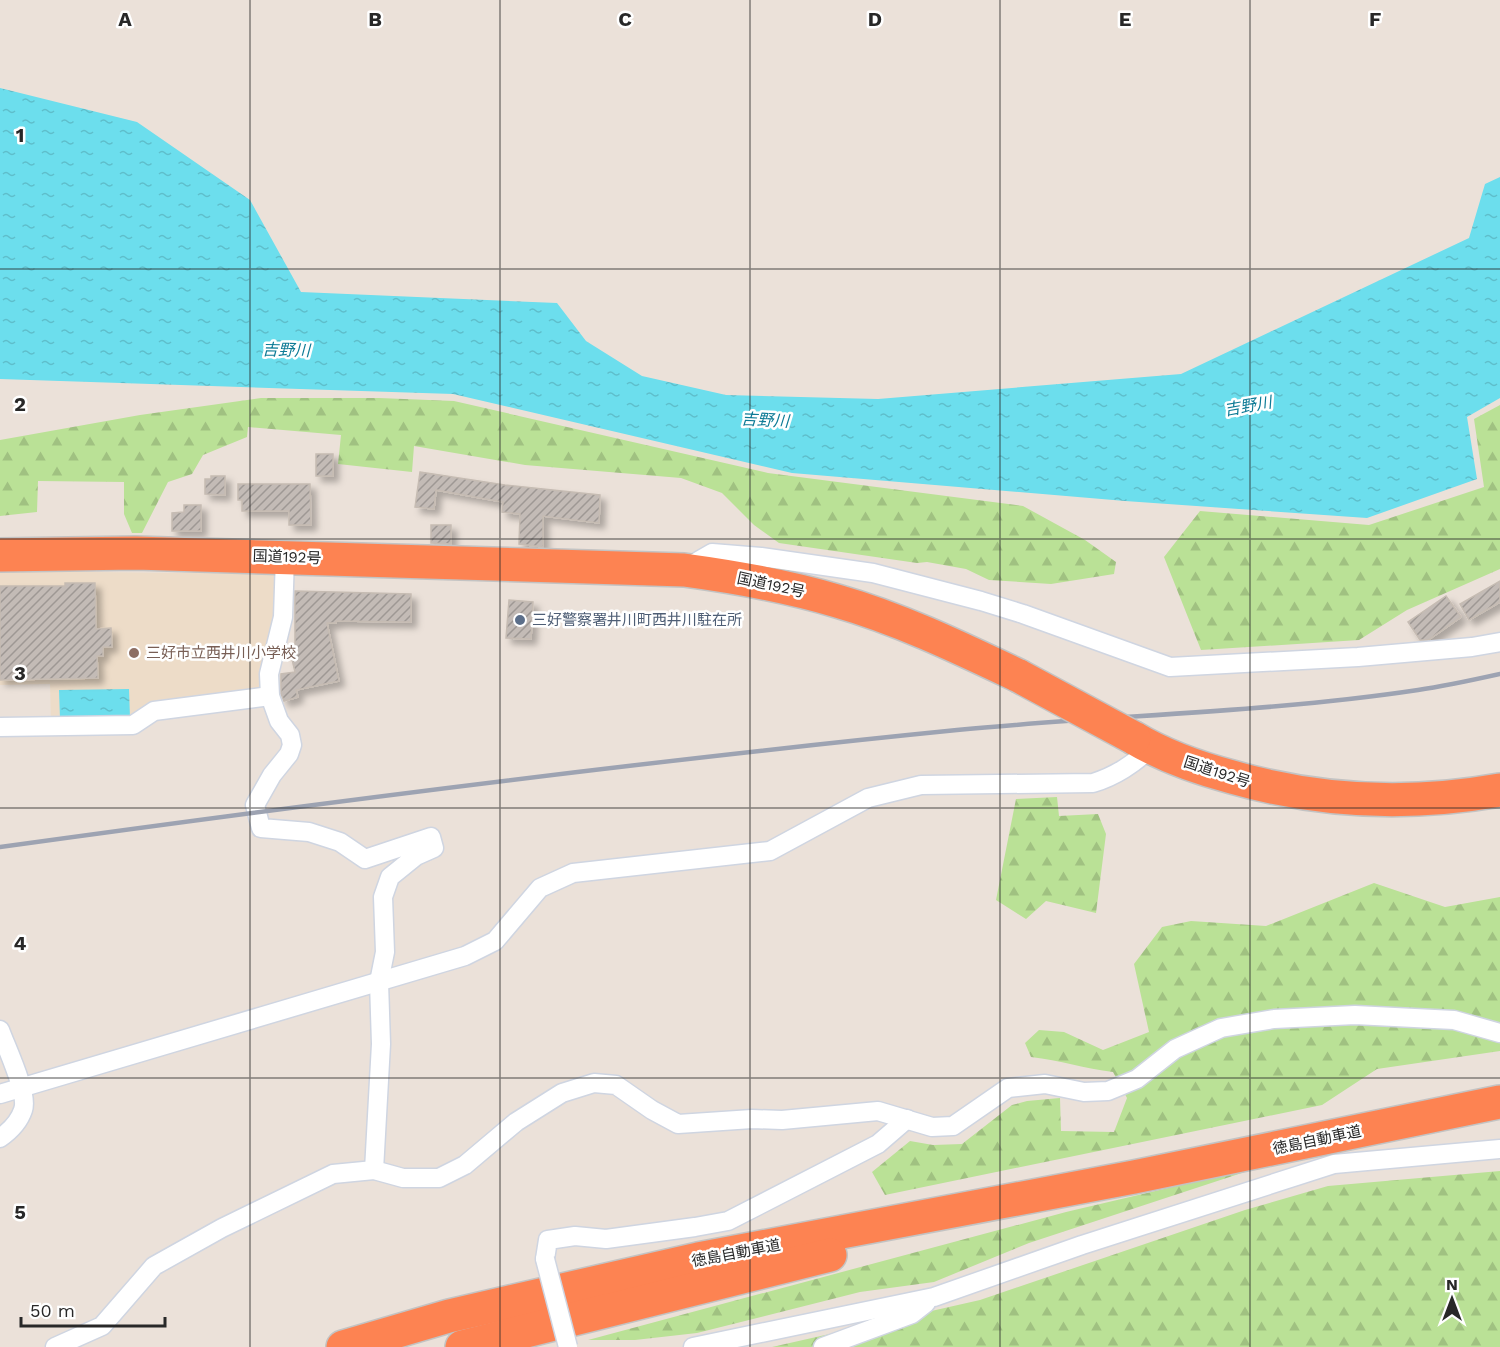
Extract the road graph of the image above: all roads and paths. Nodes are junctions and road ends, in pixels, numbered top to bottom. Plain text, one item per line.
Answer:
1 (0, 555) edge
2 (285, 557) junction
3 (684, 570) junction
4 (1500, 642) edge
5 (270, 696) junction
6 (0, 727) edge
7 (1142, 743) junction
8 (1500, 790) edge
9 (379, 982) junction
10 (0, 1030) edge
11 (1500, 1033) edge
12 (22, 1087) junction
13 (0, 1094) edge
14 (1495, 1103) edge
15 (907, 1119) junction
16 (0, 1138) edge
17 (1500, 1149) edge
18 (374, 1170) junction
19 (1134, 1177) junction
20 (934, 1297) junction
21 (55, 1347) edge
22 (343, 1347) edge
23 (462, 1347) edge
24 (568, 1347) edge
25 (693, 1347) edge
26 (823, 1347) edge

1 - 2 highway, 国道192号
2 - 3 highway, 国道192号
2 - 5 street
3 - 4 street
3 - 7 highway, 国道192号, bridge
5 - 6 street
5 - 9 street
7 - 8 highway, 国道192号
7 - 9 street
9 - 12 street
9 - 18 street
10 - 12 street
11 - 15 street
12 - 13 street
12 - 16 street
14 - 19 highway, 徳島自動車道
15 - 18 street
15 - 24 street, bridge
17 - 20 street
18 - 21 street
19 - 22 highway, 徳島自動車道
19 - 23 highway, 徳島自動車道
20 - 25 street
20 - 26 street

